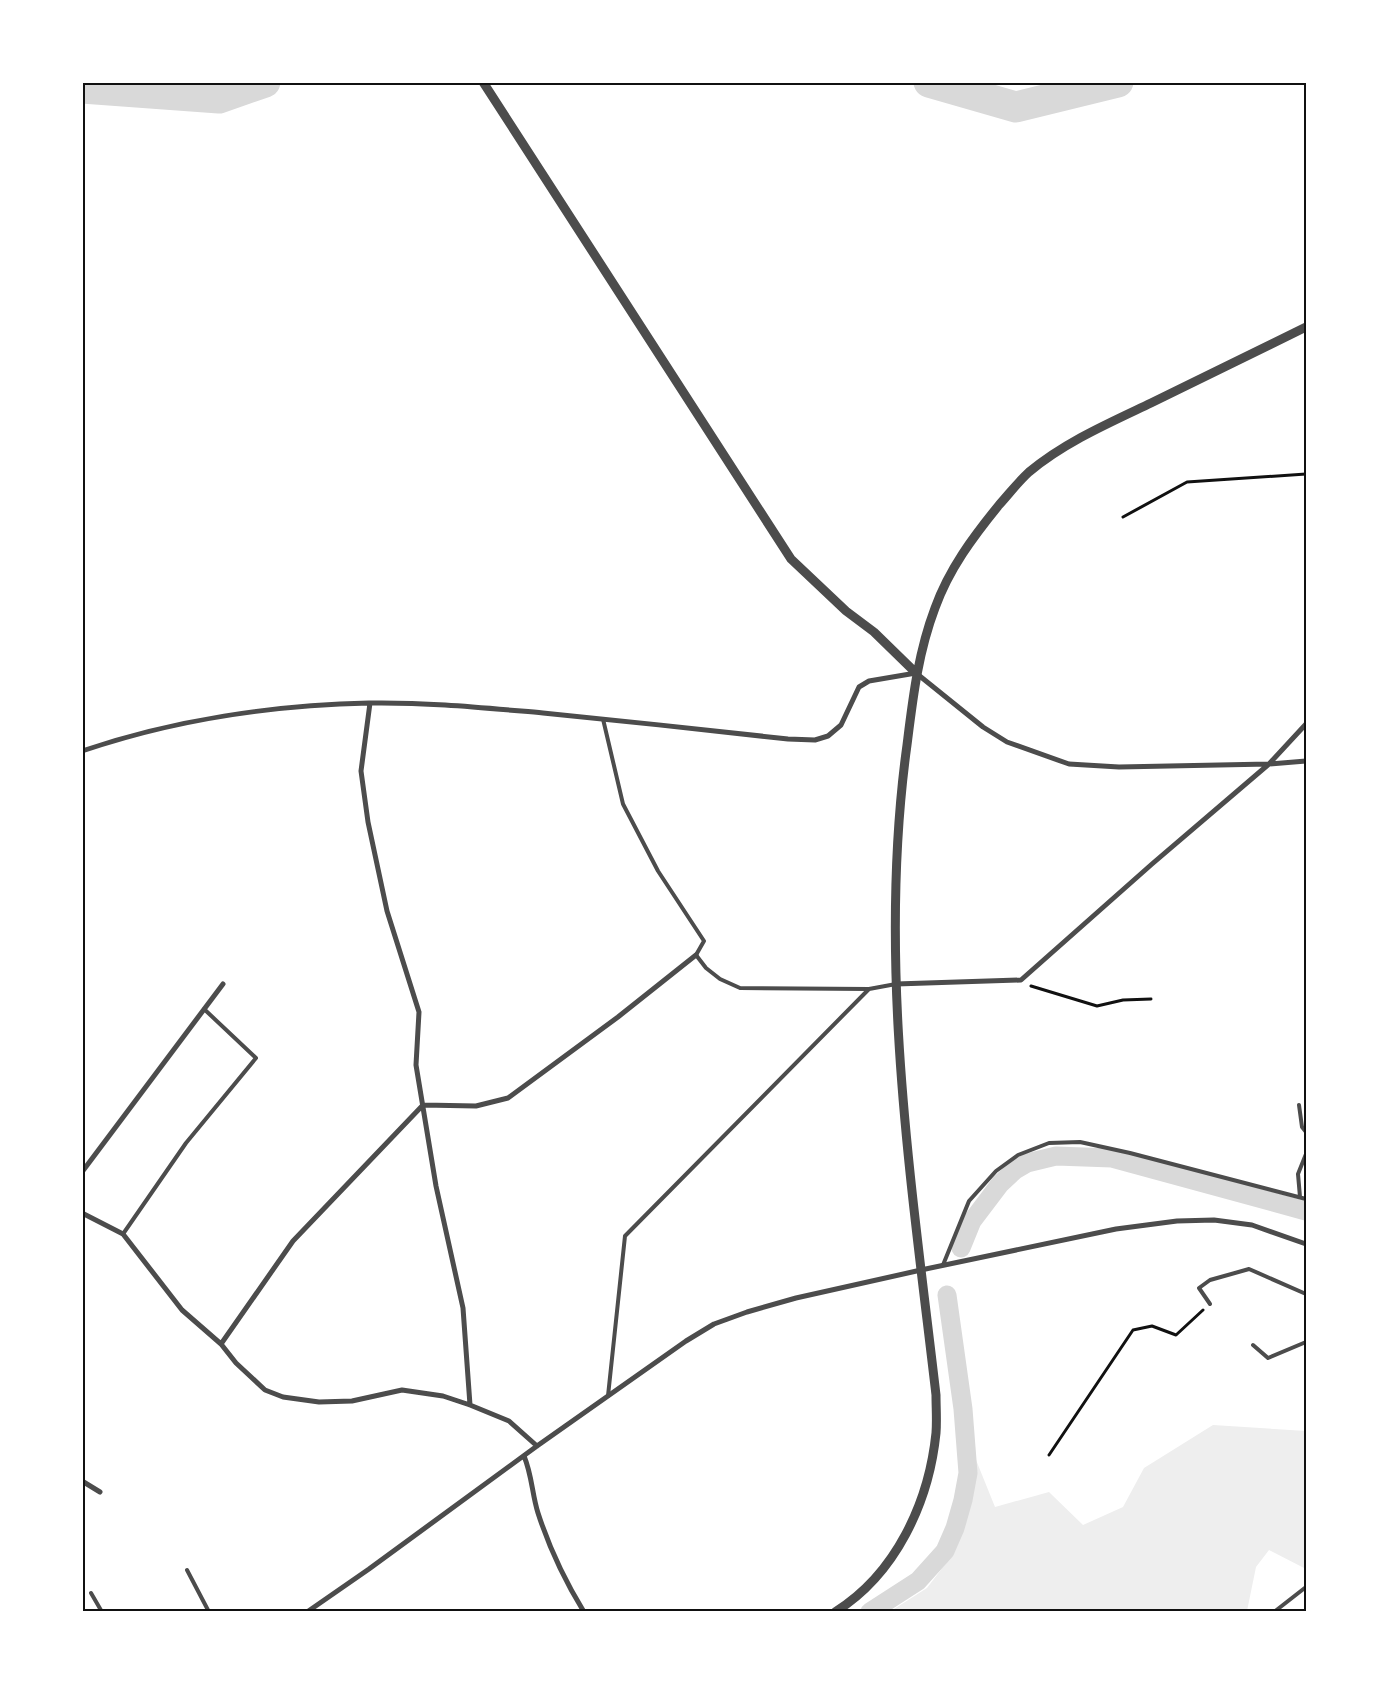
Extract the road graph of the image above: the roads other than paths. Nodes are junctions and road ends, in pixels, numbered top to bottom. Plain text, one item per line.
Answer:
1 (483, 82) edge
2 (1306, 327) edge
3 (916, 673) junction
4 (370, 703) junction
5 (603, 719) junction
6 (1306, 724) edge
7 (82, 750) edge
8 (1306, 761) edge
9 (1269, 764) junction
10 (696, 955) junction
11 (223, 984) dead end
12 (896, 984) junction
13 (869, 989) junction
14 (204, 1009) junction
15 (423, 1105) junction
16 (1299, 1105) dead end
17 (1306, 1132) edge
18 (1306, 1154) edge
19 (82, 1172) edge
20 (1300, 1197) junction
21 (1306, 1198) edge
22 (82, 1213) edge
23 (123, 1234) junction
24 (1306, 1244) edge
25 (943, 1265) junction
26 (921, 1270) junction
27 (1306, 1294) edge
28 (1210, 1304) road end
29 (1306, 1342) edge
30 (221, 1344) junction
31 (1254, 1345) dead end
32 (608, 1396) junction
33 (470, 1405) junction
34 (537, 1446) junction
35 (524, 1456) junction
36 (82, 1481) edge
37 (100, 1492) dead end
38 (187, 1570) dead end
39 (1306, 1587) edge
40 (91, 1593) dead end
41 (102, 1612) edge
42 (209, 1612) edge
43 (307, 1612) edge
44 (584, 1612) edge
45 (835, 1612) edge
46 (1274, 1612) edge

1 - 3 street
2 - 3 street
3 - 5 street
3 - 9 street
3 - 12 street
4 - 5 street
4 - 7 street
4 - 15 street
5 - 10 lane
6 - 9 street
8 - 9 street
9 - 12 street
10 - 13 lane
10 - 15 street
11 - 14 street
12 - 13 lane
12 - 26 street
13 - 32 lane
14 - 19 street
14 - 23 lane
15 - 30 street
15 - 33 street
16 - 17 lane
18 - 20 lane
20 - 21 lane
20 - 25 lane
22 - 23 street
23 - 30 street
24 - 25 street
25 - 26 street
26 - 32 street
26 - 45 street
27 - 28 lane
29 - 31 lane
30 - 33 street
32 - 34 street
33 - 34 street
34 - 35 street
35 - 43 street
35 - 44 street
36 - 37 street
38 - 42 lane
39 - 46 lane
40 - 41 lane

